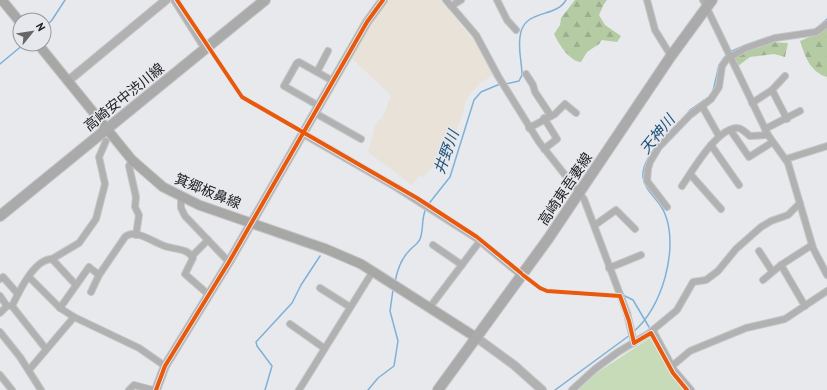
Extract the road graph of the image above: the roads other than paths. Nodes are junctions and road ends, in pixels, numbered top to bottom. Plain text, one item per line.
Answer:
1 (2, 0) edge
2 (166, 0) edge
3 (174, 0) edge
4 (265, 0) edge
5 (383, 0) edge
6 (446, 0) edge
7 (461, 0) edge
8 (498, 0) edge
9 (647, 0) edge
10 (707, 3) edge
11 (451, 6) junction
12 (12, 12) edge
13 (827, 24) edge
14 (516, 30) dead end
15 (205, 49) junction
16 (328, 50) dead end
17 (44, 52) edge
18 (671, 56) junction
19 (729, 57) junction
20 (317, 72) junction
21 (526, 74) dead end
22 (785, 76) dead end
23 (68, 81) junction
24 (333, 81) junction
25 (772, 90) junction
26 (752, 103) junction
27 (702, 106) junction
28 (317, 109) junction
29 (800, 111) dead end
30 (576, 113) dead end
31 (551, 116) junction
32 (544, 118) junction
33 (787, 119) junction
34 (529, 128) junction
35 (107, 129) junction
36 (731, 131) junction
37 (766, 132) junction
38 (303, 134) junction
39 (719, 136) junction
40 (361, 139) dead end
41 (106, 141) dead end
42 (771, 142) junction
43 (711, 145) junction
44 (827, 146) edge
45 (544, 149) junction
46 (786, 159) junction
47 (132, 160) junction
48 (690, 174) junction
49 (739, 185) dead end
50 (682, 186) dead end
51 (579, 193) junction
52 (181, 198) junction
53 (800, 203) junction
54 (667, 207) dead end
55 (721, 208) dead end
56 (0, 216) edge
57 (252, 223) junction
58 (595, 225) junction
59 (635, 229) dead end
60 (136, 235) junction
61 (208, 240) junction
62 (480, 241) junction
63 (433, 245) dead end
64 (812, 245) junction
65 (759, 251) dead end
66 (640, 255) dead end
67 (192, 256) junction
68 (52, 259) junction
69 (229, 262) junction
70 (462, 264) junction
71 (781, 265) junction
72 (609, 268) junction
73 (373, 271) junction
74 (772, 271) junction
75 (100, 275) junction
76 (827, 275) edge
77 (522, 276) junction
78 (29, 277) junction
79 (0, 279) edge
80 (763, 280) dead end
81 (76, 284) junction
82 (320, 288) dead end
83 (827, 290) edge
84 (91, 292) dead end
85 (18, 294) junction
86 (209, 294) junction
87 (0, 296) edge
88 (9, 306) junction
89 (805, 306) junction
90 (350, 307) junction
91 (60, 308) junction
92 (430, 308) junction
93 (0, 313) edge
94 (74, 317) junction
95 (290, 324) dead end
96 (653, 331) junction
97 (0, 332) edge
98 (477, 338) junction
99 (634, 340) junction
100 (324, 348) junction
101 (46, 349) junction
102 (165, 366) junction
103 (672, 366) junction
104 (28, 370) junction
105 (0, 375) edge
106 (39, 387) edge
107 (540, 389) edge
108 (12, 390) edge
109 (31, 390) edge
110 (129, 390) edge
111 (153, 390) edge
112 (156, 390) edge
113 (299, 390) edge
114 (438, 390) edge
115 (572, 390) edge
116 (691, 390) edge

1 - 12 main road
2 - 23 street
3 - 15 street
4 - 15 main road, 高崎安中渋川線
5 - 24 street
6 - 11 street
7 - 11 street
8 - 14 street
9 - 18 street
10 - 18 main road, 高崎東吾妻線
10 - 19 street
11 - 34 street
13 - 19 street
15 - 35 main road, 高崎安中渋川線
16 - 20 street
17 - 23 main road, 箕郷板鼻線
18 - 51 main road, 高崎東吾妻線
19 - 26 street
19 - 27 street
20 - 24 street
20 - 28 street
21 - 31 street
22 - 25 street
23 - 35 main road, 箕郷板鼻線
24 - 28 street
25 - 26 street
25 - 33 street
26 - 37 street
27 - 39 street
27 - 54 street
28 - 38 street
28 - 40 street
29 - 33 street
30 - 31 street
31 - 32 street
32 - 34 street
32 - 45 street
33 - 37 street
34 - 45 street
35 - 47 main road, 箕郷板鼻線
35 - 56 main road, 高崎安中渋川線
36 - 37 street
36 - 39 street
36 - 42 street
37 - 42 street
38 - 57 street
38 - 62 street
39 - 43 street
41 - 68 street
42 - 46 street
43 - 48 street
43 - 49 street
44 - 46 street
45 - 51 street
46 - 53 street
47 - 52 main road, 箕郷板鼻線
47 - 60 street
48 - 50 street
48 - 55 street
51 - 58 street
51 - 77 main road, 高崎東吾妻線
52 - 57 main road, 箕郷板鼻線
52 - 61 street
53 - 64 street
53 - 96 street
57 - 69 street
57 - 73 main road, 箕郷板鼻線
58 - 59 street
58 - 72 street
60 - 67 street
60 - 75 street
61 - 67 street
61 - 69 street
62 - 70 street
62 - 77 street
63 - 70 street
64 - 71 street
64 - 76 street
65 - 74 street
66 - 72 street
67 - 86 street
68 - 78 street
68 - 81 street
69 - 86 street
70 - 92 street
71 - 74 street
71 - 89 street
72 - 99 street
73 - 90 street
73 - 92 main road, 箕郷板鼻線
74 - 80 street
75 - 81 street
75 - 84 street
77 - 98 main road, 高崎東吾妻線
78 - 85 street
78 - 91 street
79 - 85 street
81 - 91 street
82 - 90 street
83 - 89 street
85 - 88 street
86 - 102 street
87 - 88 street
88 - 93 street
88 - 101 street
89 - 103 street
90 - 100 street
91 - 94 street
92 - 98 main road, 箕郷板鼻線
94 - 101 street
94 - 102 street
95 - 100 street
96 - 99 street
96 - 103 street
97 - 104 street
98 - 107 street
98 - 114 main road, 高崎東吾妻線
99 - 115 street
100 - 113 street
101 - 104 street
102 - 112 street
103 - 116 street
104 - 106 street
105 - 108 street
106 - 109 street
110 - 111 street

